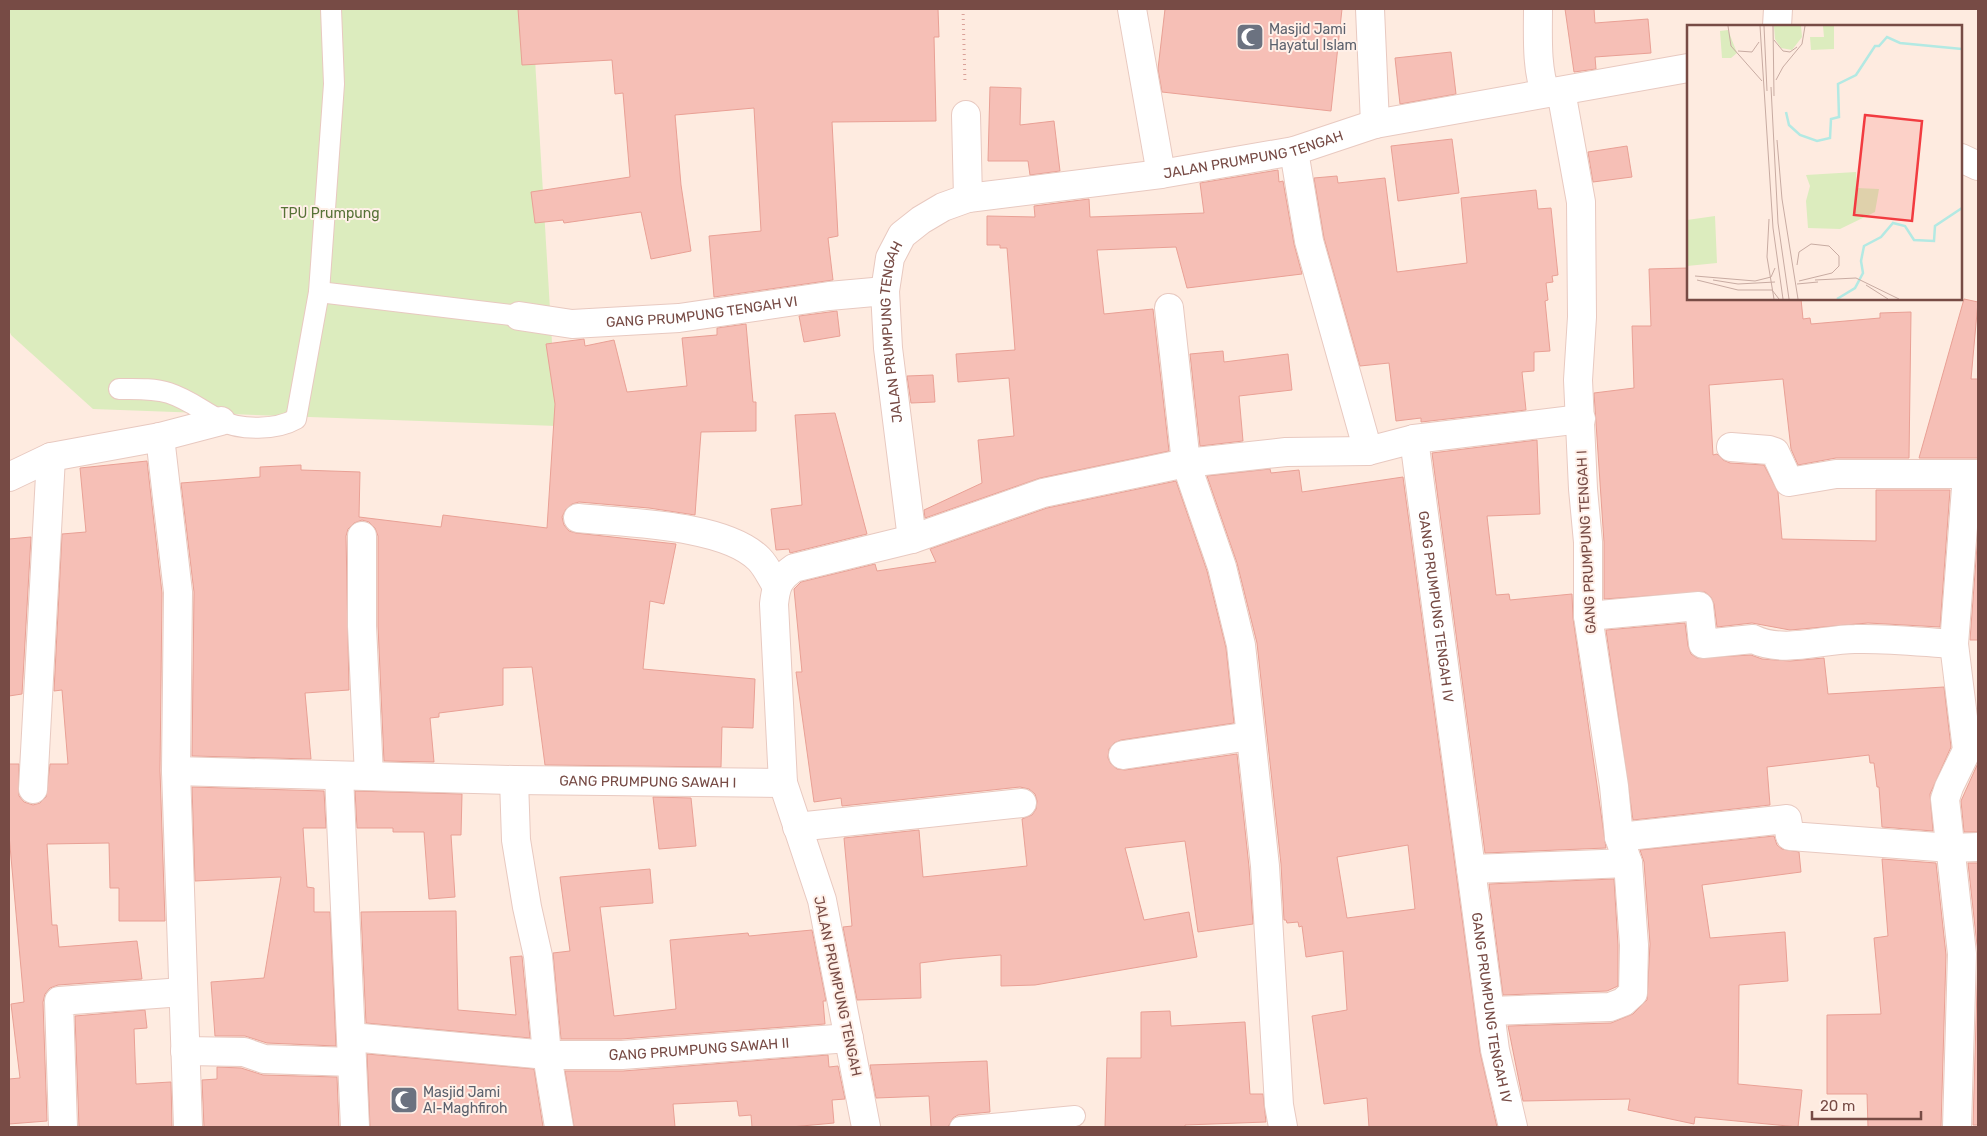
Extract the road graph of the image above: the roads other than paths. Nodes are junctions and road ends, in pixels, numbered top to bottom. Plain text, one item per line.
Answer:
1 (331, 9) edge
2 (1132, 9) edge
3 (1370, 9) edge
4 (1538, 9) edge
5 (1778, 9) edge
6 (1778, 25) edge
7 (1687, 68) edge
8 (1554, 92) junction
9 (966, 115) road end
10 (1374, 124) junction
11 (1294, 151) junction
12 (1962, 158) edge
13 (1978, 166) edge
14 (1161, 174) junction
15 (968, 198) junction
16 (885, 291) junction
17 (319, 292) junction
18 (1169, 308) dead end
19 (519, 316) joint
20 (119, 389) dead end
21 (1581, 419) junction
22 (221, 421) junction
23 (160, 437) junction
24 (1414, 439) junction
25 (1731, 447) dead end
26 (1368, 451) junction
27 (51, 457) junction
28 (1186, 463) junction
29 (1972, 475) edge
30 (9, 477) edge
31 (578, 518) dead end
32 (362, 536) dead end
33 (912, 539) junction
34 (776, 585) junction
35 (1588, 616) junction
36 (1954, 644) junction
37 (1250, 736) junction
38 (1123, 755) dead end
39 (176, 771) junction
40 (339, 776) junction
41 (369, 776) junction
42 (514, 780) junction
43 (783, 783) junction
44 (33, 789) dead end
45 (1022, 803) dead end
46 (797, 826) junction
47 (1619, 837) junction
48 (1978, 847) edge
49 (1951, 848) junction
50 (1628, 863) junction
51 (1471, 869) junction
52 (183, 992) junction
53 (1490, 1011) junction
54 (849, 1038) junction
55 (352, 1050) junction
56 (185, 1051) junction
57 (547, 1055) junction
58 (1075, 1116) dead end
59 (63, 1127) edge
60 (188, 1127) edge
61 (355, 1127) edge
62 (559, 1127) edge
63 (866, 1127) edge
64 (960, 1127) edge
65 (1283, 1127) edge
66 (1513, 1127) edge
67 (1957, 1127) edge

1 - 17 lane
2 - 14 street
3 - 10 street
4 - 8 street, GANG PRUMPUNG TENGAH I
5 - 6 street
7 - 8 street, JALAN PRUMPUNG TENGAH
8 - 10 street, JALAN PRUMPUNG TENGAH
8 - 21 street, GANG PRUMPUNG TENGAH I
9 - 15 street
10 - 11 street, JALAN PRUMPUNG TENGAH
11 - 14 street, JALAN PRUMPUNG TENGAH
11 - 26 street
12 - 13 street
14 - 15 street, JALAN PRUMPUNG TENGAH
15 - 16 street, JALAN PRUMPUNG TENGAH
16 - 19 street, GANG PRUMPUNG TENGAH VI
16 - 33 street, JALAN PRUMPUNG TENGAH
17 - 19 lane
17 - 22 lane
18 - 28 street
20 - 22 lane
21 - 24 street
21 - 35 street, GANG PRUMPUNG TENGAH I
22 - 23 street
23 - 27 street
23 - 39 street
24 - 26 street
24 - 51 street, GANG PRUMPUNG TENGAH IV
25 - 29 street
26 - 28 street
27 - 30 street
27 - 44 street
28 - 33 street
28 - 37 street
29 - 36 street
31 - 34 street
32 - 41 street
33 - 34 street
34 - 43 street, JALAN PRUMPUNG TENGAH
35 - 36 street
35 - 47 street, GANG PRUMPUNG TENGAH I
36 - 49 street
37 - 38 street
37 - 65 street
39 - 40 street, GANG PRUMPUNG SAWAH I
39 - 52 street
40 - 41 street, GANG PRUMPUNG SAWAH I
40 - 55 street
41 - 42 street, GANG PRUMPUNG SAWAH I
42 - 43 street, GANG PRUMPUNG SAWAH I
42 - 57 street
43 - 46 street, JALAN PRUMPUNG TENGAH
45 - 46 street
46 - 54 street, JALAN PRUMPUNG TENGAH
47 - 49 street
47 - 50 street, GANG PRUMPUNG TENGAH I
48 - 49 street
49 - 67 street
50 - 51 street
50 - 53 street, GANG PRUMPUNG TENGAH I
51 - 53 street, GANG PRUMPUNG TENGAH IV
52 - 56 street
52 - 59 street
53 - 66 street, GANG PRUMPUNG TENGAH IV
54 - 57 street, GANG PRUMPUNG SAWAH II
54 - 63 street, JALAN PRUMPUNG TENGAH
55 - 56 street, GANG PRUMPUNG SAWAH II
55 - 57 street, GANG PRUMPUNG SAWAH II
55 - 61 street
56 - 60 street
57 - 62 street
58 - 64 lane

